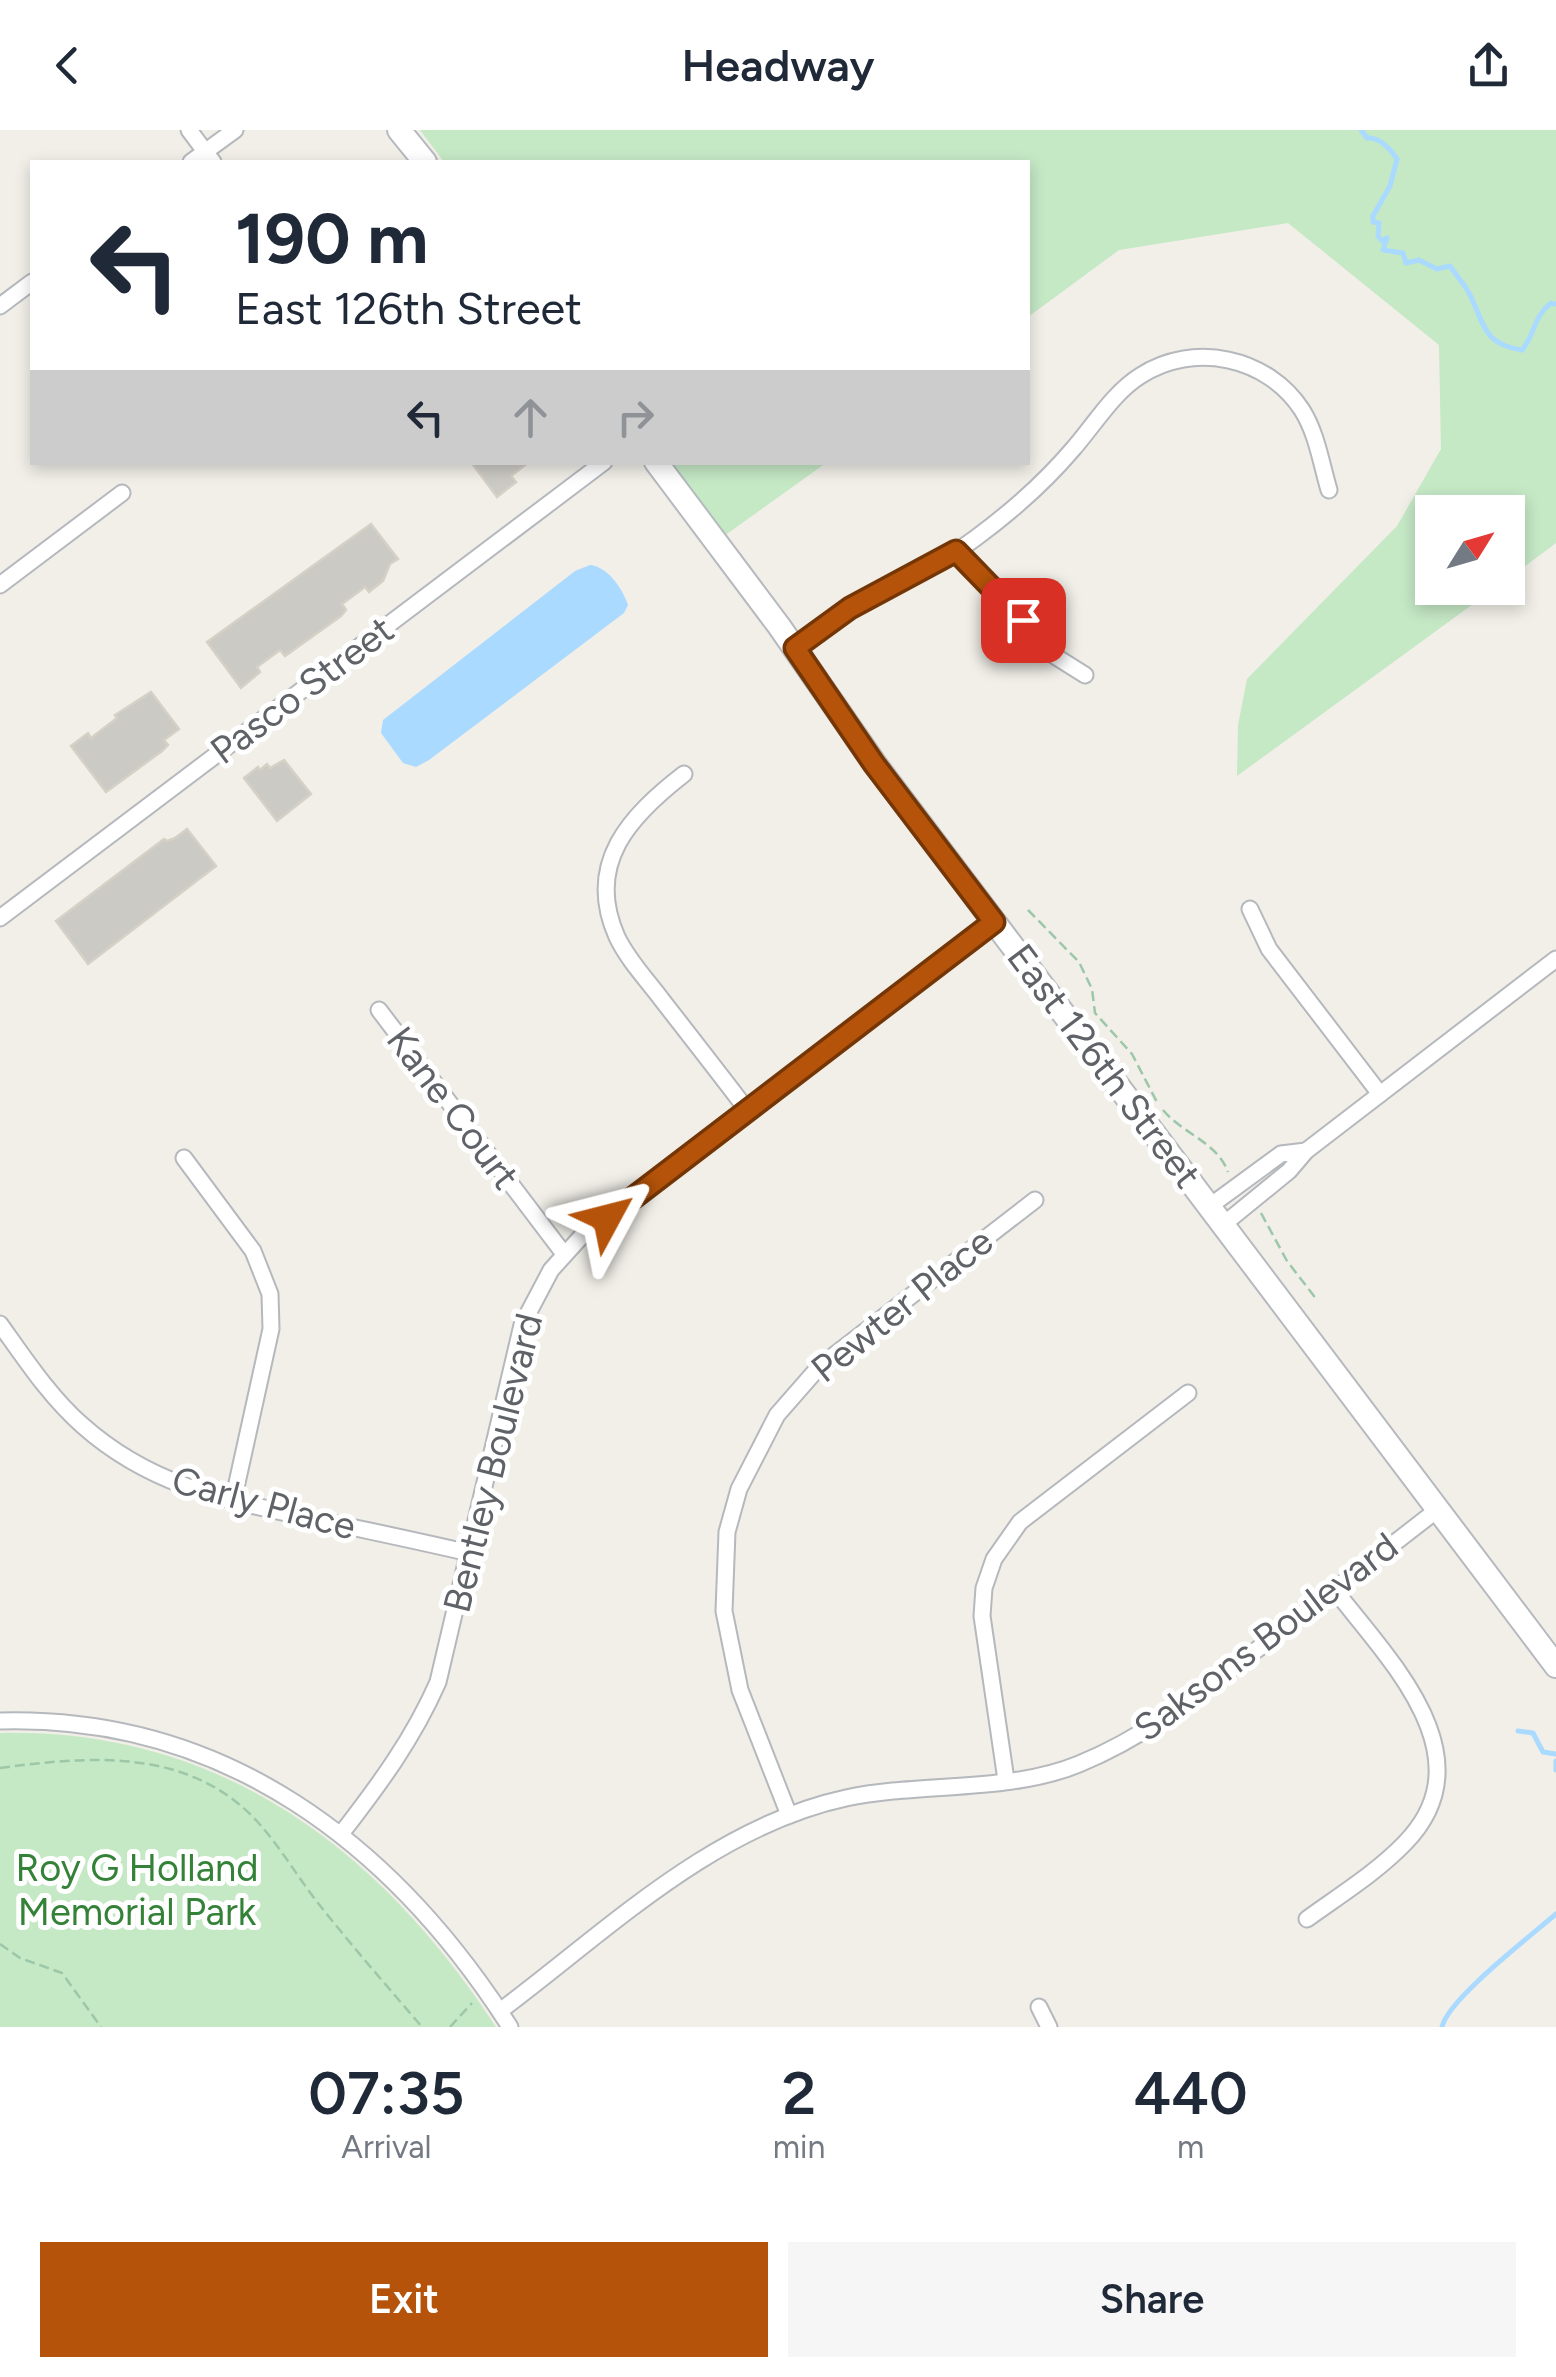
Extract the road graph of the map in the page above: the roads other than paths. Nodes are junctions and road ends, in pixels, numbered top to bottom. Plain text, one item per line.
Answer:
1 (189, 130) edge
2 (235, 130) edge
3 (399, 130) edge
4 (209, 157) edge
5 (423, 160) edge
6 (30, 284) edge
7 (0, 306) edge
8 (600, 465) edge
9 (658, 465) edge
10 (1329, 490) dead end
11 (122, 493) dead end
12 (956, 551) junction
13 (0, 585) edge
14 (795, 648) junction
15 (1085, 674) dead end
16 (684, 774) dead end
17 (1250, 909) dead end
18 (0, 918) edge
19 (994, 922) junction
20 (1556, 959) edge
21 (379, 1010) dead end
22 (1380, 1094) junction
23 (747, 1110) junction
24 (184, 1158) dead end
25 (1035, 1200) dead end
26 (1217, 1215) junction
27 (564, 1254) junction
28 (0, 1324) edge
29 (1188, 1393) dead end
30 (233, 1501) junction
31 (1437, 1510) junction
32 (469, 1553) junction
33 (1334, 1590) junction
34 (1556, 1666) edge
35 (0, 1721) edge
36 (1006, 1780) junction
37 (789, 1815) junction
38 (341, 1834) junction
39 (1307, 1919) dead end
40 (1040, 2007) dead end
41 (500, 2011) junction
42 (510, 2027) edge
43 (1049, 2027) edge

1 - 4 street
2 - 4 street
3 - 5 main road
6 - 7 street
8 - 18 street, Pasco Street
9 - 14 main road, East 126th Street
10 - 12 street
11 - 13 street
12 - 14 street
12 - 15 street
14 - 19 main road, East 126th Street
16 - 23 street
17 - 22 street
19 - 23 street, Bentley Boulevard
19 - 26 main road, East 126th Street
20 - 22 street
21 - 27 street, Kane Court
22 - 26 street
23 - 27 street, Bentley Boulevard
24 - 30 street
25 - 37 street, Pewter Place
26 - 31 main road, East 126th Street
27 - 32 street, Bentley Boulevard
28 - 30 street, Carly Place
29 - 36 street
30 - 32 street, Carly Place
31 - 33 street, Saksons Boulevard
31 - 34 main road, East 126th Street
32 - 38 street, Bentley Boulevard
33 - 36 street, Saksons Boulevard
33 - 39 street
35 - 38 street
36 - 37 street, Saksons Boulevard
37 - 41 street, Saksons Boulevard
38 - 41 street
40 - 43 street
41 - 42 street

